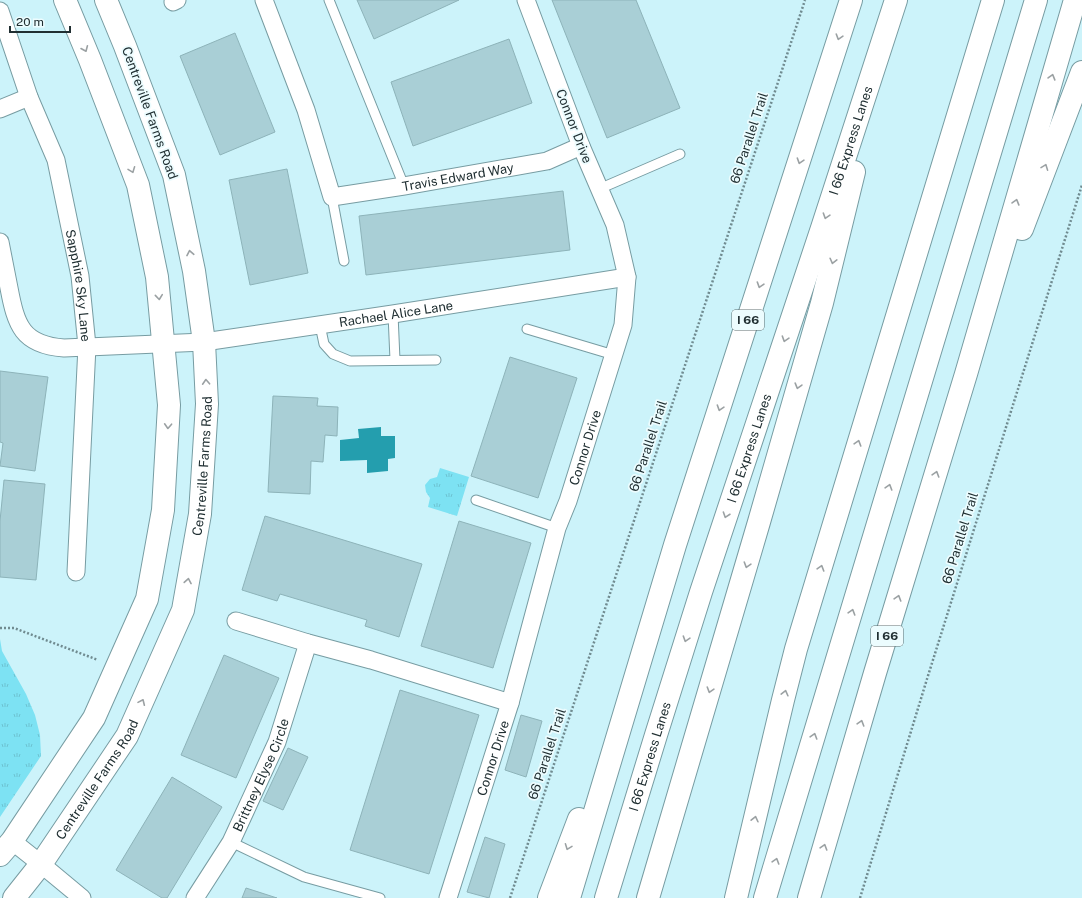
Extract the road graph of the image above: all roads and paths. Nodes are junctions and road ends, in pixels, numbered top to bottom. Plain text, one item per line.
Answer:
1 (65, 0) edge
2 (106, 0) edge
3 (264, 0) edge
4 (329, 0) edge
5 (526, 0) edge
6 (805, 0) edge
7 (851, 0) edge
8 (993, 0) edge
9 (1036, 0) edge
10 (1074, 0) edge
11 (895, 3) edge
12 (0, 11) edge
13 (1082, 72) edge
14 (29, 98) junction
15 (0, 110) edge
16 (581, 146) junction
17 (680, 154) dead end
18 (1082, 185) edge
19 (404, 186) junction
20 (599, 189) junction
21 (332, 197) junction
22 (0, 242) edge
23 (344, 261) dead end
24 (627, 277) junction
25 (393, 314) junction
26 (320, 325) junction
27 (527, 329) dead end
28 (204, 342) junction
29 (164, 344) junction
30 (87, 346) junction
31 (614, 355) junction
32 (396, 360) junction
33 (436, 360) dead end
34 (966, 374) junction
35 (476, 500) dead end
36 (557, 528) junction
37 (76, 572) dead end
38 (236, 620) dead end
39 (0, 628) edge
40 (647, 640) junction
41 (308, 643) junction
42 (98, 660) dead end
43 (510, 703) junction
44 (231, 842) junction
45 (6, 848) edge
46 (41, 864) junction
47 (14, 898) edge
48 (82, 898) edge
49 (195, 898) edge
50 (380, 898) edge
51 (448, 898) edge
52 (510, 898) edge
53 (549, 898) edge
54 (569, 898) edge
55 (606, 898) edge
56 (648, 898) edge
57 (736, 898) edge
58 (765, 898) edge
59 (809, 898) edge
60 (860, 898) edge

1 -> 29 main road
28 -> 2 main road, Centreville Farms Road
3 - 21 street
4 - 19 lane
5 - 16 street, Connor Drive
6 - 52 path, 66 Parallel Trail
7 -> 40 main road, I 66
57 -> 8 main road
58 -> 9 main road
34 -> 10 main road, I 66
11 -> 55 main road, I 66 Express Lanes
11 -> 56 main road
12 - 14 street, Sapphire Sky Lane
34 -> 13 main road
14 - 15 street
14 - 30 street, Sapphire Sky Lane
16 - 19 street, Travis Edward Way
16 - 20 street, Connor Drive
17 - 20 lane
18 - 60 path, 66 Parallel Trail
19 - 21 street, Travis Edward Way
20 - 24 street, Connor Drive
21 - 23 lane
22 - 30 street, Rachael Alice Lane
24 - 25 street, Rachael Alice Lane
24 - 31 street, Connor Drive
25 - 26 street, Rachael Alice Lane
25 - 32 lane
26 - 28 street, Rachael Alice Lane
26 - 32 lane
27 - 31 lane
28 - 29 street, Rachael Alice Lane
46 -> 28 main road, Centreville Farms Road
29 - 30 street, Rachael Alice Lane
29 -> 45 main road
30 - 37 street, Sapphire Sky Lane
31 - 36 street, Connor Drive
32 - 33 lane
59 -> 34 main road, I 66
35 - 36 lane
36 - 43 street, Connor Drive
38 - 41 street
39 - 42 path
40 -> 53 main road
40 - 54 main road, I 66
41 - 43 street
41 - 44 street, Brittney Elyse Circle
43 - 51 street, Connor Drive
44 - 49 street, Brittney Elyse Circle
44 - 50 lane
45 - 46 street
46 - 47 main road, Centreville Farms Road
46 - 48 street

